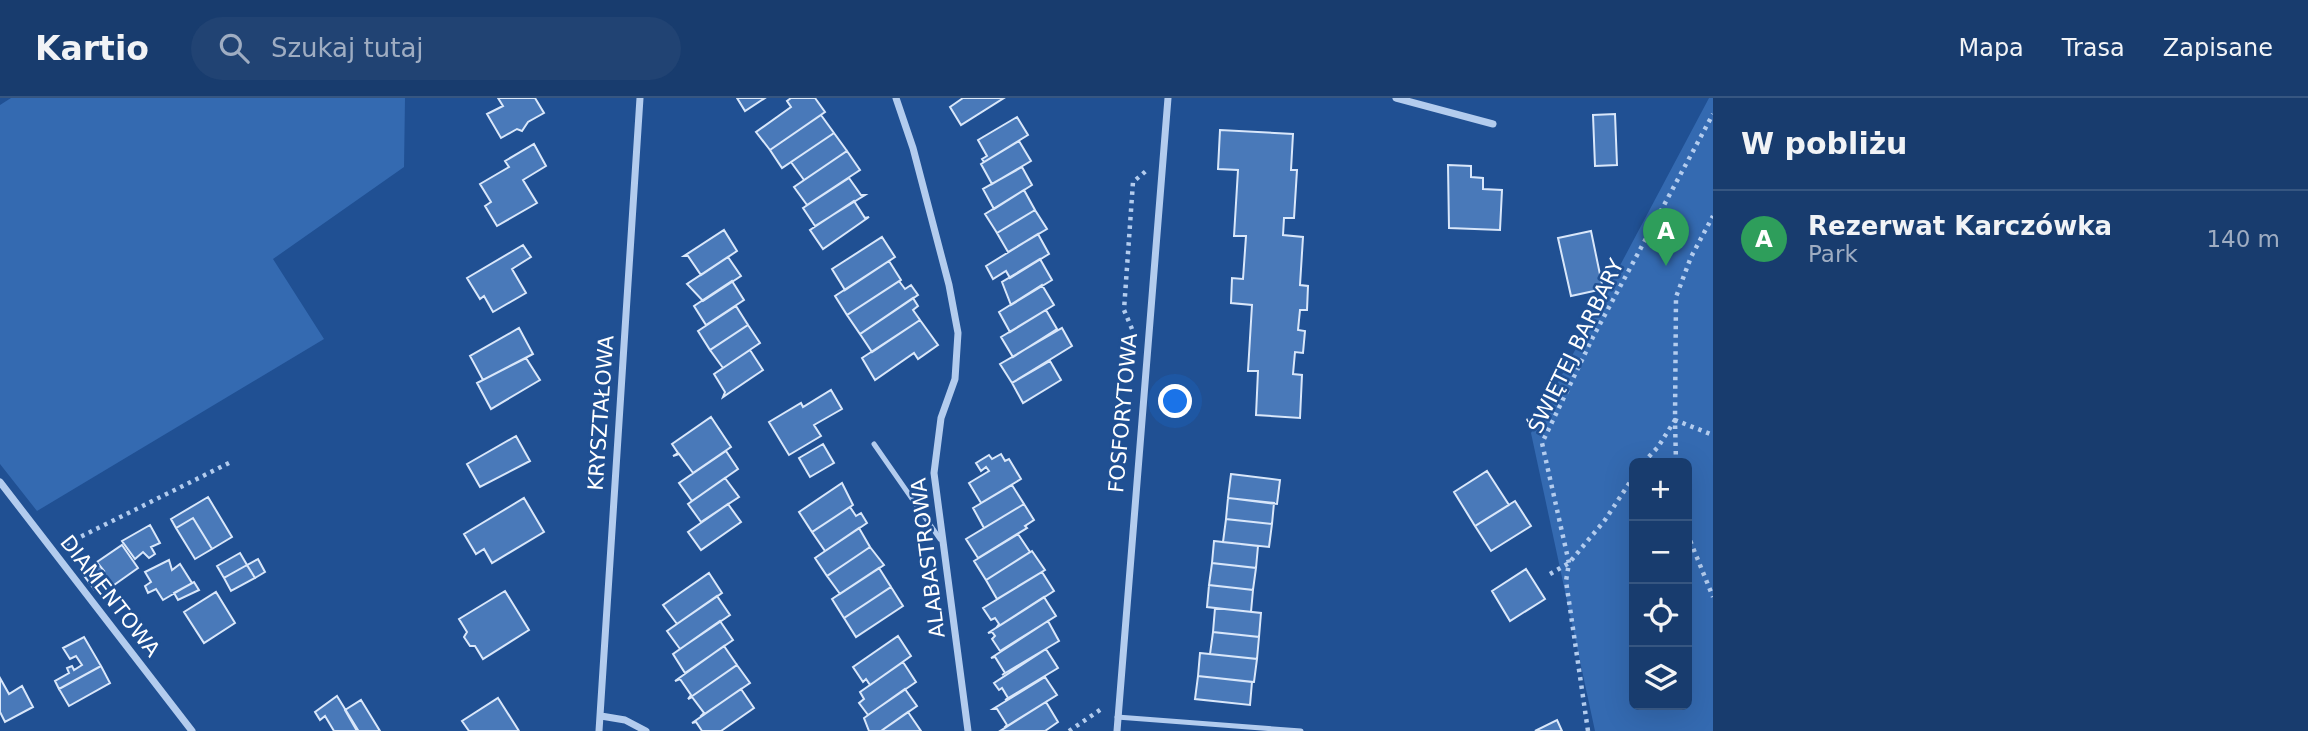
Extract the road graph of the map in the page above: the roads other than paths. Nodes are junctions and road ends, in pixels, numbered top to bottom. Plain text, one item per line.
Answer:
1 (640, 98) edge
2 (896, 98) edge
3 (1168, 98) edge
4 (1396, 98) edge
5 (1493, 124) dead end
6 (874, 444) dead end
7 (0, 482) edge
8 (940, 539) junction
9 (601, 716) junction
10 (1117, 717) junction
11 (192, 731) edge
12 (600, 731) edge
13 (646, 731) edge
14 (968, 731) edge
15 (1116, 731) edge
16 (1301, 731) edge

1 - 9 street, KRYSZTAŁOWA
2 - 8 street, ALABASTROWA
3 - 10 street, FOSFORYTOWA
4 - 5 street
6 - 8 lane
7 - 11 street, DIAMENTOWA
8 - 14 street, ALABASTROWA
9 - 12 street, KRYSZTAŁOWA
9 - 13 street
10 - 15 street, FOSFORYTOWA
10 - 16 lane

